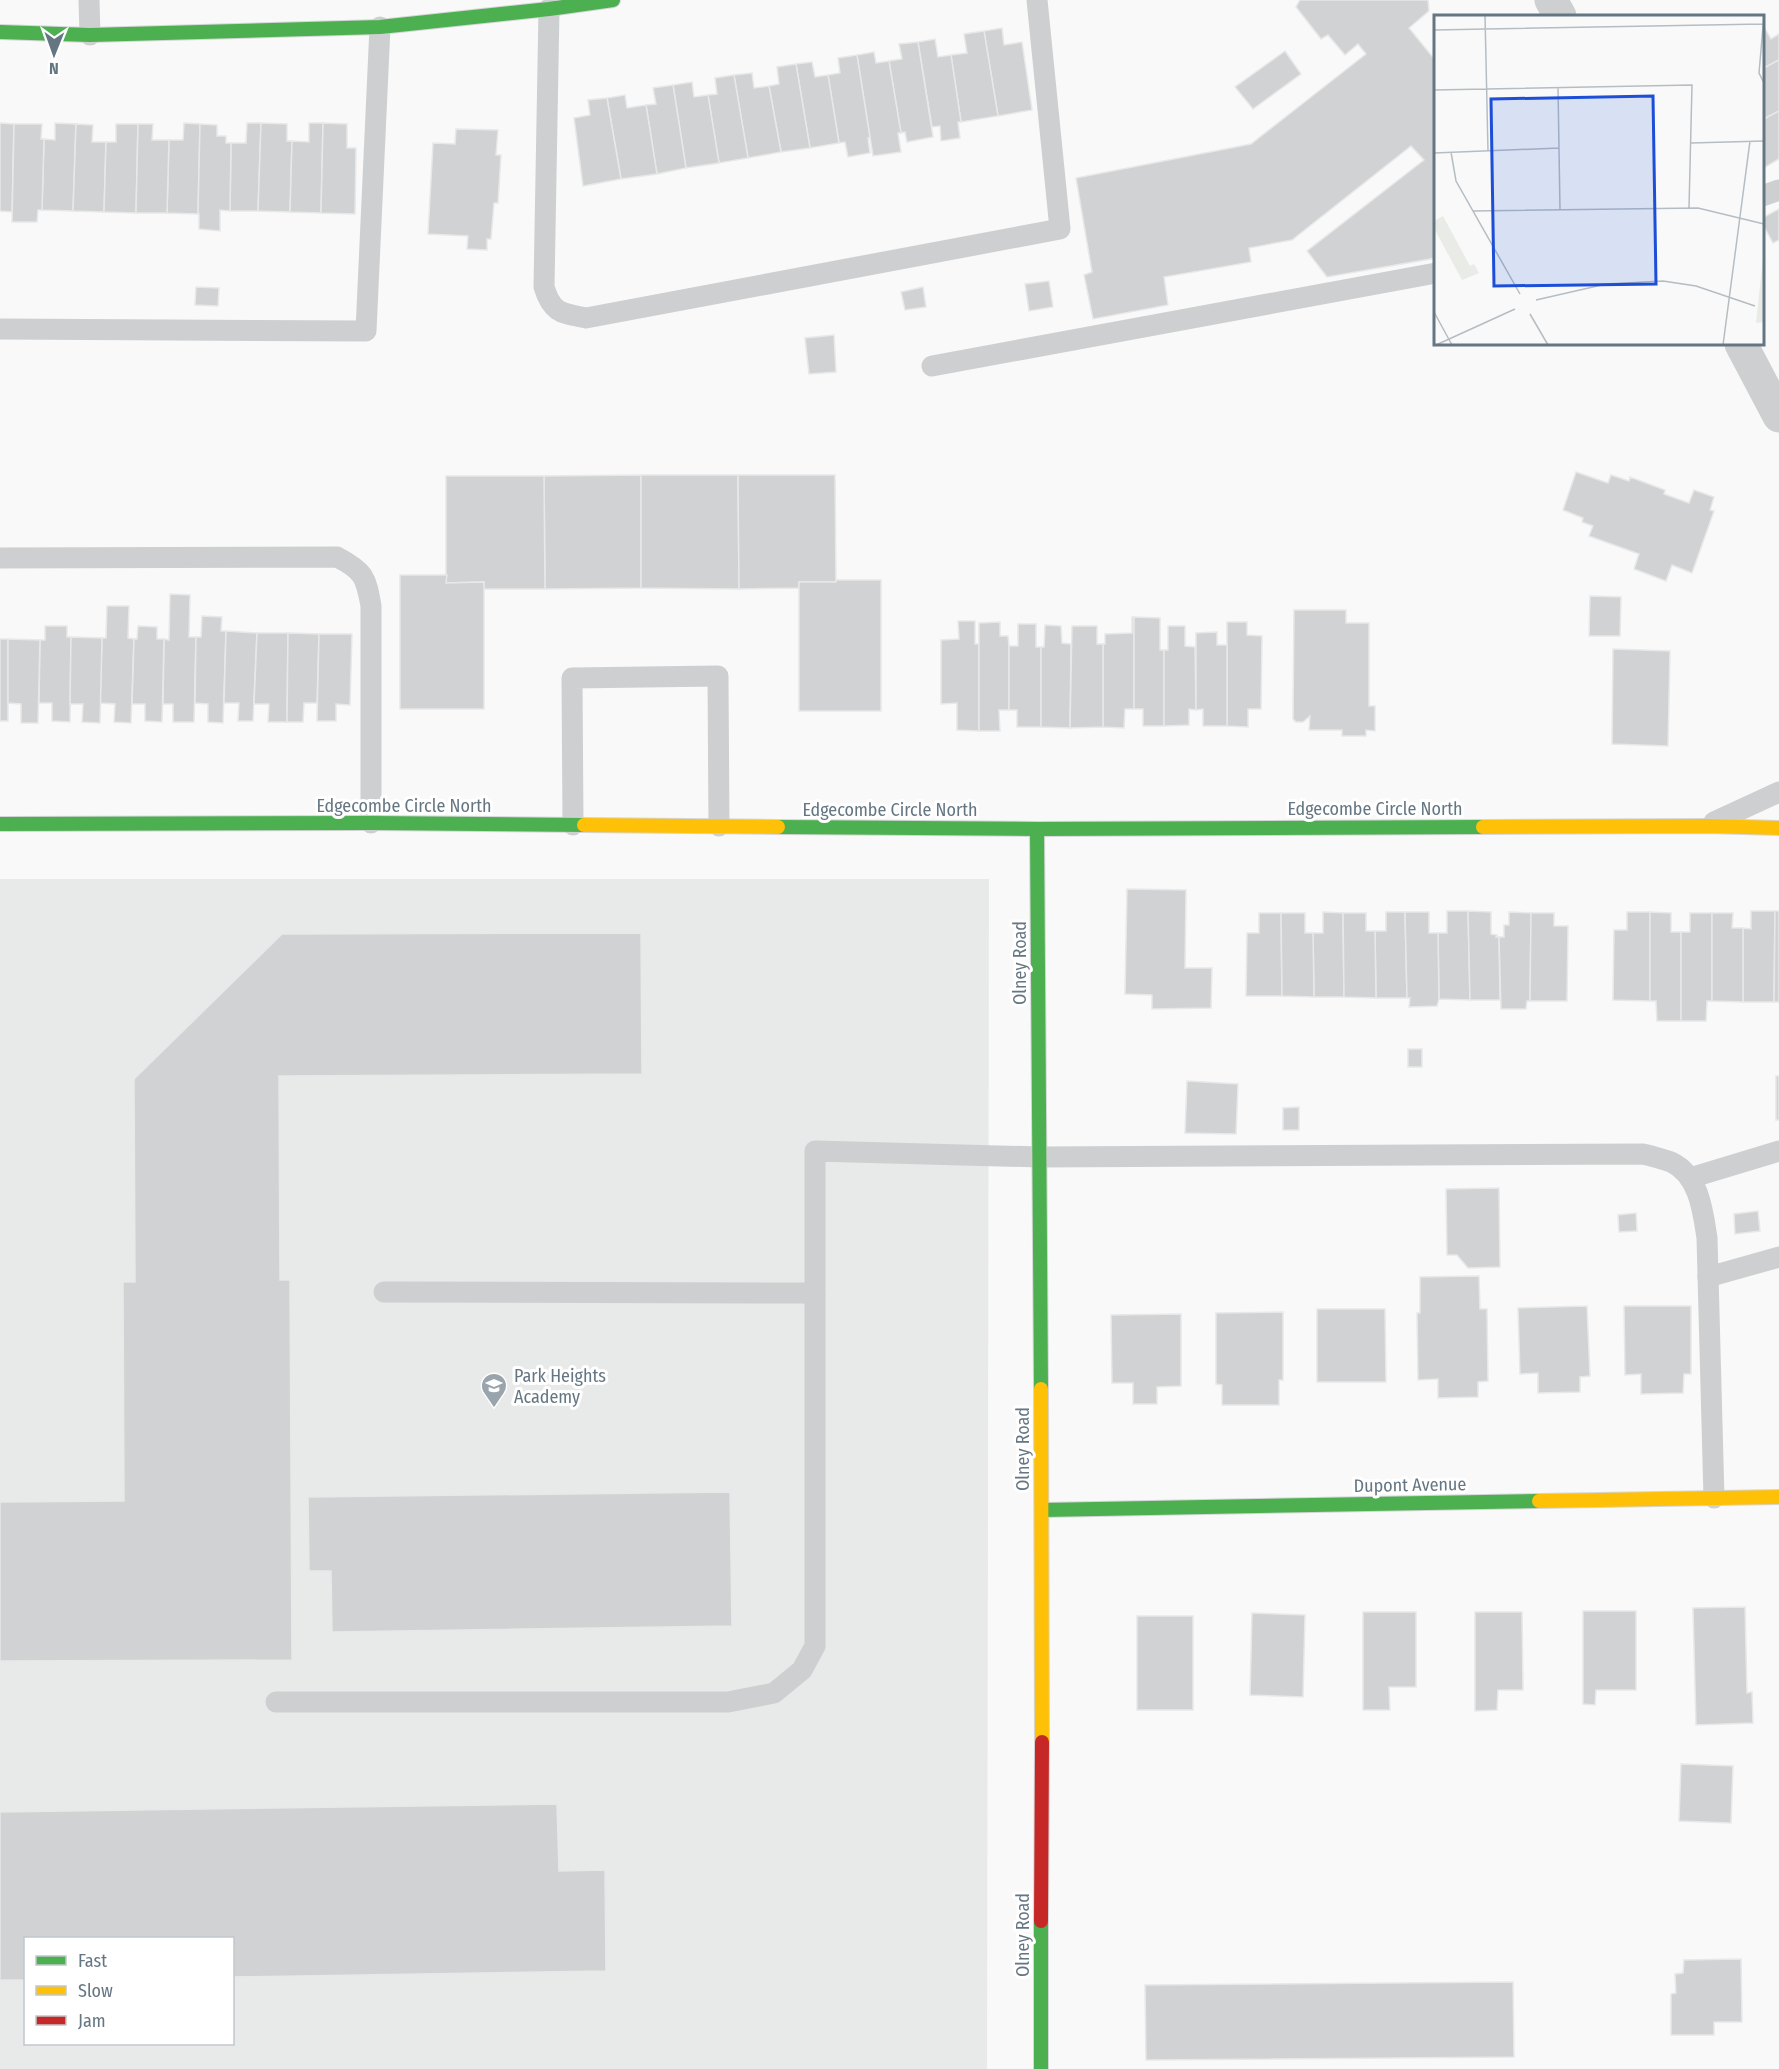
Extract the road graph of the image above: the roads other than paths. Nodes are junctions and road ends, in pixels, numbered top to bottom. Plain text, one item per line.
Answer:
1 (89, 0) edge
2 (613, 0) edge
3 (1037, 0) edge
4 (1551, 0) edge
5 (549, 9) junction
6 (1559, 15) edge
7 (380, 27) junction
8 (0, 32) edge
9 (90, 35) junction
10 (1779, 190) edge
11 (1764, 195) edge
12 (1434, 273) edge
13 (0, 329) edge
14 (1742, 345) edge
15 (932, 366) dead end
16 (1779, 416) edge
17 (0, 558) edge
18 (1779, 792) edge
19 (371, 823) junction
20 (0, 824) edge
21 (573, 825) junction
22 (719, 826) junction
23 (1707, 826) junction
24 (1779, 828) edge
25 (1037, 829) junction
26 (1779, 1151) edge
27 (1040, 1157) junction
28 (1690, 1178) junction
29 (1779, 1257) edge
30 (1708, 1277) junction
31 (384, 1292) dead end
32 (815, 1293) junction
33 (1779, 1497) edge
34 (1714, 1498) junction
35 (1042, 1510) junction
36 (276, 1702) dead end
37 (1041, 2069) edge

1 - 9 lane
2 - 5 street
3 - 5 lane
4 - 6 street
5 - 7 street
7 - 9 street
7 - 13 lane
8 - 9 street
10 - 11 lane
12 - 15 lane
14 - 16 street
17 - 19 lane
18 - 23 lane
19 - 20 street, Edgecombe Circle North
19 - 21 street, Edgecombe Circle North
21 - 22 street, Edgecombe Circle North
21 - 22 lane
22 - 25 street, Edgecombe Circle North
23 - 24 street, Edgecombe Circle North
23 - 25 street, Edgecombe Circle North
25 - 27 street, Olney Road
26 - 28 lane
27 - 28 lane
27 - 32 lane
27 - 35 street, Olney Road
28 - 30 lane
29 - 30 lane
30 - 34 lane
31 - 32 lane
32 - 36 lane
33 - 34 street, Dupont Avenue
34 - 35 street, Dupont Avenue
35 - 37 street, Olney Road

